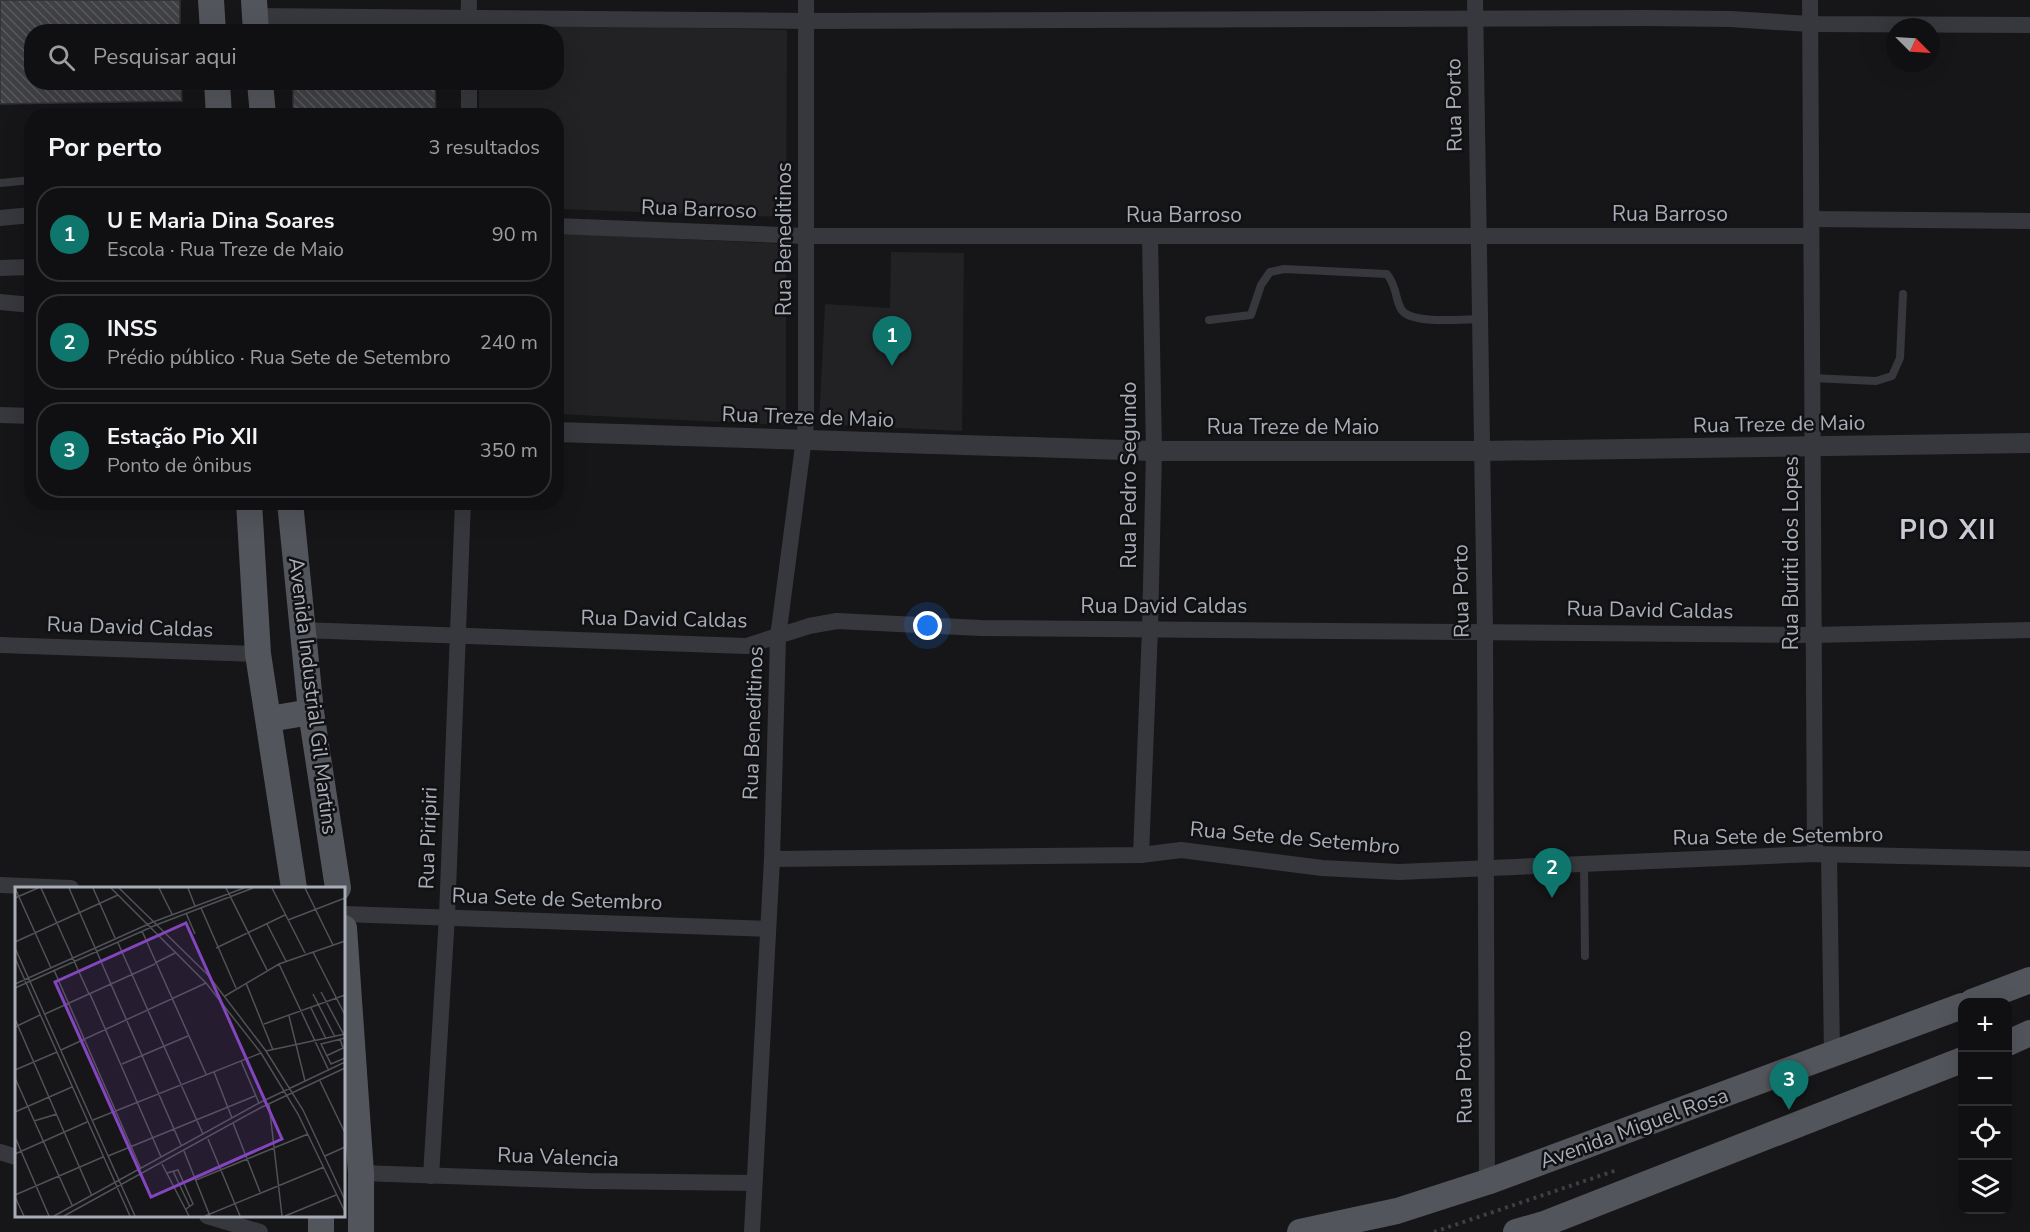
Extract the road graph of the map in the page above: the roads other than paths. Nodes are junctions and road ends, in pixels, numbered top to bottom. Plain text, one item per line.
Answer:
1 (211, 0) edge
2 (469, 0) edge
3 (806, 0) edge
4 (1475, 0) edge
5 (1810, 0) edge
6 (255, 16) edge
7 (1475, 18) junction
8 (806, 21) junction
9 (212, 24) edge
10 (444, 24) edge
11 (468, 24) edge
12 (552, 24) edge
13 (1810, 24) junction
14 (2030, 25) edge
15 (217, 90) edge
16 (261, 90) edge
17 (469, 90) edge
18 (219, 108) edge
19 (262, 108) edge
20 (469, 108) edge
21 (24, 181) edge
22 (0, 183) edge
23 (24, 216) edge
24 (0, 218) edge
25 (2030, 221) edge
26 (564, 226) edge
27 (1812, 227) junction
28 (1479, 234) junction
29 (806, 236) junction
30 (1150, 238) junction
31 (24, 267) edge
32 (0, 268) edge
33 (1903, 294) dead end
34 (0, 302) edge
35 (24, 304) edge
36 (1480, 319) junction
37 (1209, 320) dead end
38 (1812, 378) junction
39 (0, 415) edge
40 (24, 416) edge
41 (564, 432) edge
42 (805, 441) junction
43 (2030, 443) edge
44 (1813, 448) junction
45 (1154, 451) junction
46 (1482, 451) junction
47 (249, 510) edge
48 (292, 510) edge
49 (463, 510) edge
50 (1150, 629) junction
51 (301, 630) junction
52 (2030, 630) edge
53 (1485, 631) junction
54 (1813, 635) junction
55 (459, 636) junction
56 (778, 637) junction
57 (0, 645) edge
58 (258, 654) junction
59 (311, 712) junction
60 (269, 719) junction
61 (1822, 854) junction
62 (1141, 855) junction
63 (772, 859) junction
64 (2030, 859) edge
65 (1584, 863) junction
66 (1484, 867) junction
67 (0, 885) edge
68 (47, 887) edge
69 (294, 887) edge
70 (339, 887) edge
71 (345, 914) edge
72 (447, 916) junction
73 (768, 929) junction
74 (345, 942) edge
75 (1585, 956) dead end
76 (2030, 980) edge
77 (1983, 998) edge
78 (1958, 1008) edge
79 (2030, 1033) edge
80 (2012, 1040) edge
81 (1832, 1055) junction
82 (1958, 1062) edge
83 (0, 1152) edge
84 (15, 1157) edge
85 (361, 1173) junction
86 (431, 1176) junction
87 (1487, 1182) junction
88 (754, 1183) junction
89 (213, 1217) edge
90 (261, 1232) edge
91 (361, 1232) edge
92 (752, 1232) edge
93 (1300, 1232) edge
94 (1516, 1232) edge

1 - 9 main road
2 - 11 street
3 - 8 street, Rua Beneditinos
4 - 7 street, Rua Porto
5 - 13 street, Rua Buriti dos Lopes
6 - 10 street
7 - 8 street
7 - 13 street
7 - 28 street, Rua Porto
8 - 12 street
8 - 29 street, Rua Beneditinos
13 - 14 street
13 - 27 street, Rua Buriti dos Lopes
15 - 18 main road
16 - 19 main road
17 - 20 street
21 - 22 lane
23 - 24 street
25 - 27 street, Rua Barroso
26 - 29 street, Rua Barroso
27 - 28 street, Rua Barroso
27 - 38 street, Rua Buriti dos Lopes
28 - 30 street, Rua Barroso
28 - 36 street, Rua Porto
29 - 30 street, Rua Barroso
29 - 42 street, Rua Beneditinos
30 - 45 street, Rua Pedro Segundo
31 - 32 street
33 - 38 lane
34 - 35 street
36 - 37 lane
36 - 46 street, Rua Porto
38 - 44 street, Rua Buriti dos Lopes
39 - 40 street
41 - 42 street, Rua Treze de Maio
42 - 45 street, Rua Treze de Maio
42 - 56 street, Rua Beneditinos
43 - 44 street, Rua Treze de Maio
44 - 46 street, Rua Treze de Maio
44 - 54 street, Rua Buriti dos Lopes
45 - 46 street, Rua Treze de Maio
45 - 50 street, Rua Pedro Segundo
46 - 53 street, Rua Porto
47 - 58 main road, Avenida Industrial Gil Martins
48 - 51 main road, Avenida Industrial Gil Martins
49 - 55 street, Rua Piripiri
50 - 53 street, Rua David Caldas
50 - 56 street, Rua David Caldas
50 - 62 street, Rua Pedro Segundo
51 - 55 street, Rua David Caldas
51 - 59 main road, Avenida Industrial Gil Martins
52 - 54 street, Rua David Caldas
53 - 54 street, Rua David Caldas
53 - 66 street, Rua Porto
54 - 61 street, Rua Buriti dos Lopes
55 - 56 street, Rua David Caldas
55 - 72 street, Rua Piripiri
56 - 63 street, Rua Beneditinos
57 - 58 street, Rua David Caldas
58 - 60 main road, Avenida Industrial Gil Martins
59 - 60 main road
59 - 70 main road, Avenida Industrial Gil Martins
60 - 69 main road, Avenida Industrial Gil Martins
61 - 64 street, Rua Sete de Setembro
61 - 65 street, Rua Sete de Setembro
61 - 81 street, Rua Buriti dos Lopes
62 - 63 street, Rua Sete de Setembro
62 - 66 street, Rua Sete de Setembro
63 - 73 street, Rua Beneditinos
65 - 66 street, Rua Sete de Setembro
65 - 75 lane
66 - 87 street, Rua Porto
67 - 68 street
71 - 72 street, Rua Sete de Setembro
72 - 73 street, Rua Sete de Setembro
72 - 86 street, Rua Piripiri
73 - 88 street, Rua Beneditinos
74 - 85 main road
76 - 77 main road
78 - 81 main road, Avenida Miguel Rosa
79 - 80 main road
81 - 87 main road, Avenida Miguel Rosa
82 - 94 main road
83 - 84 street
85 - 86 street, Rua Valencia
85 - 91 main road
86 - 88 street, Rua Valencia
87 - 93 main road, Avenida Miguel Rosa
88 - 92 street, Rua Beneditinos
89 - 90 street

